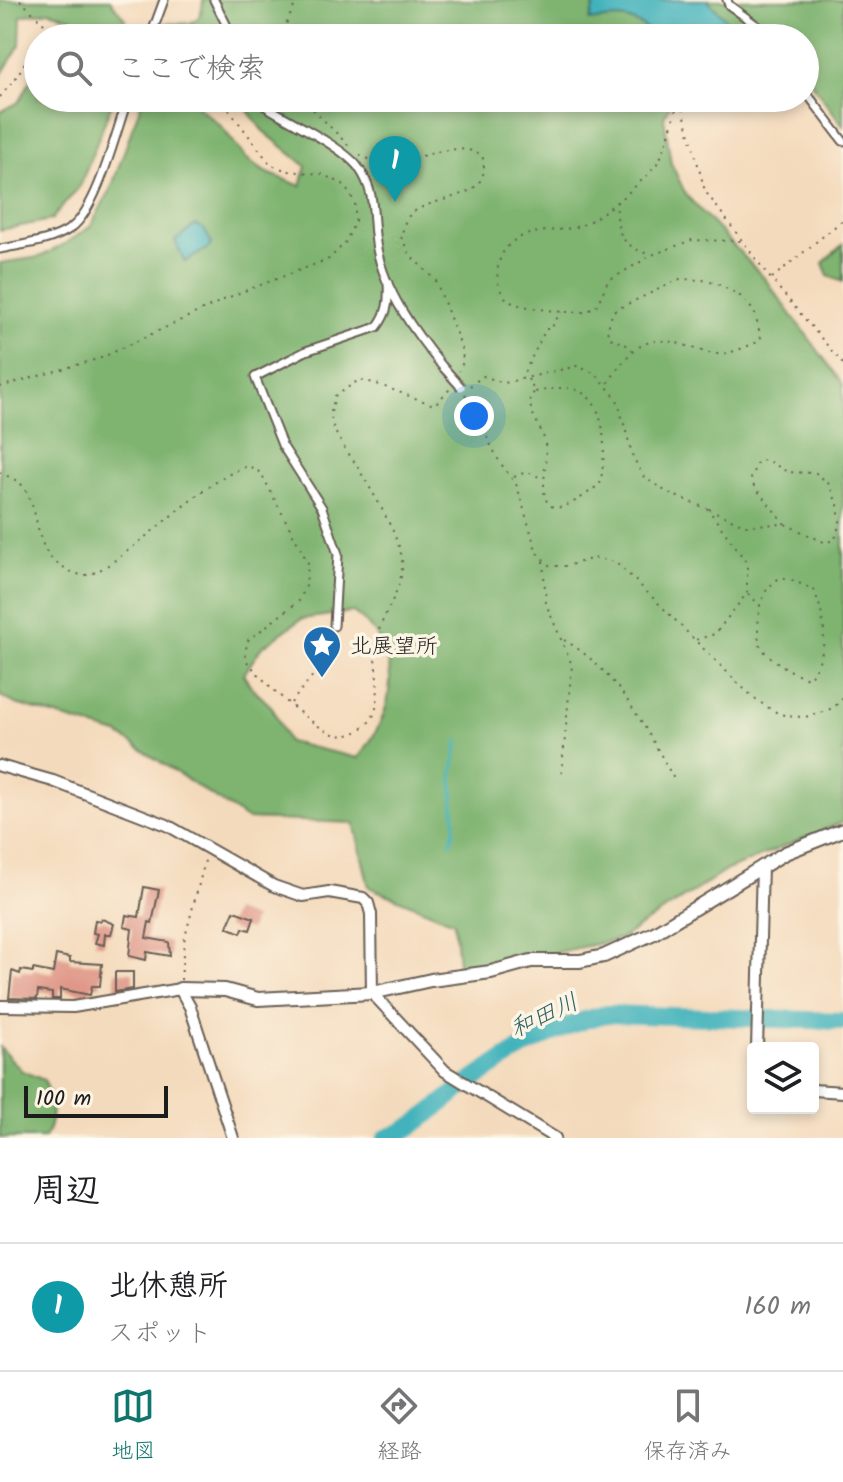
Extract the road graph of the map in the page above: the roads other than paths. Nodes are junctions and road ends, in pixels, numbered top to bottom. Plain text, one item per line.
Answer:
1 (164, 0) edge
2 (214, 0) edge
3 (727, 0) edge
4 (752, 23) edge
5 (155, 24) edge
6 (226, 24) edge
7 (819, 109) edge
8 (123, 112) edge
9 (275, 112) edge
10 (843, 141) edge
11 (0, 249) edge
12 (388, 283) junction
13 (463, 390) road end
14 (334, 626) road end
15 (0, 766) edge
16 (843, 830) edge
17 (762, 866) junction
18 (180, 989) junction
19 (372, 993) junction
20 (0, 1006) edge
21 (757, 1042) edge
22 (819, 1090) edge
23 (843, 1092) edge
24 (233, 1138) edge
25 (555, 1138) edge

1 - 5 street
2 - 6 street
3 - 4 street
7 - 10 street
8 - 11 street
9 - 12 street
12 - 13 street, bridge
12 - 14 street
15 - 19 street
16 - 17 street
17 - 19 street
17 - 21 street
18 - 19 street
18 - 20 street
18 - 24 street
19 - 25 street
22 - 23 street

